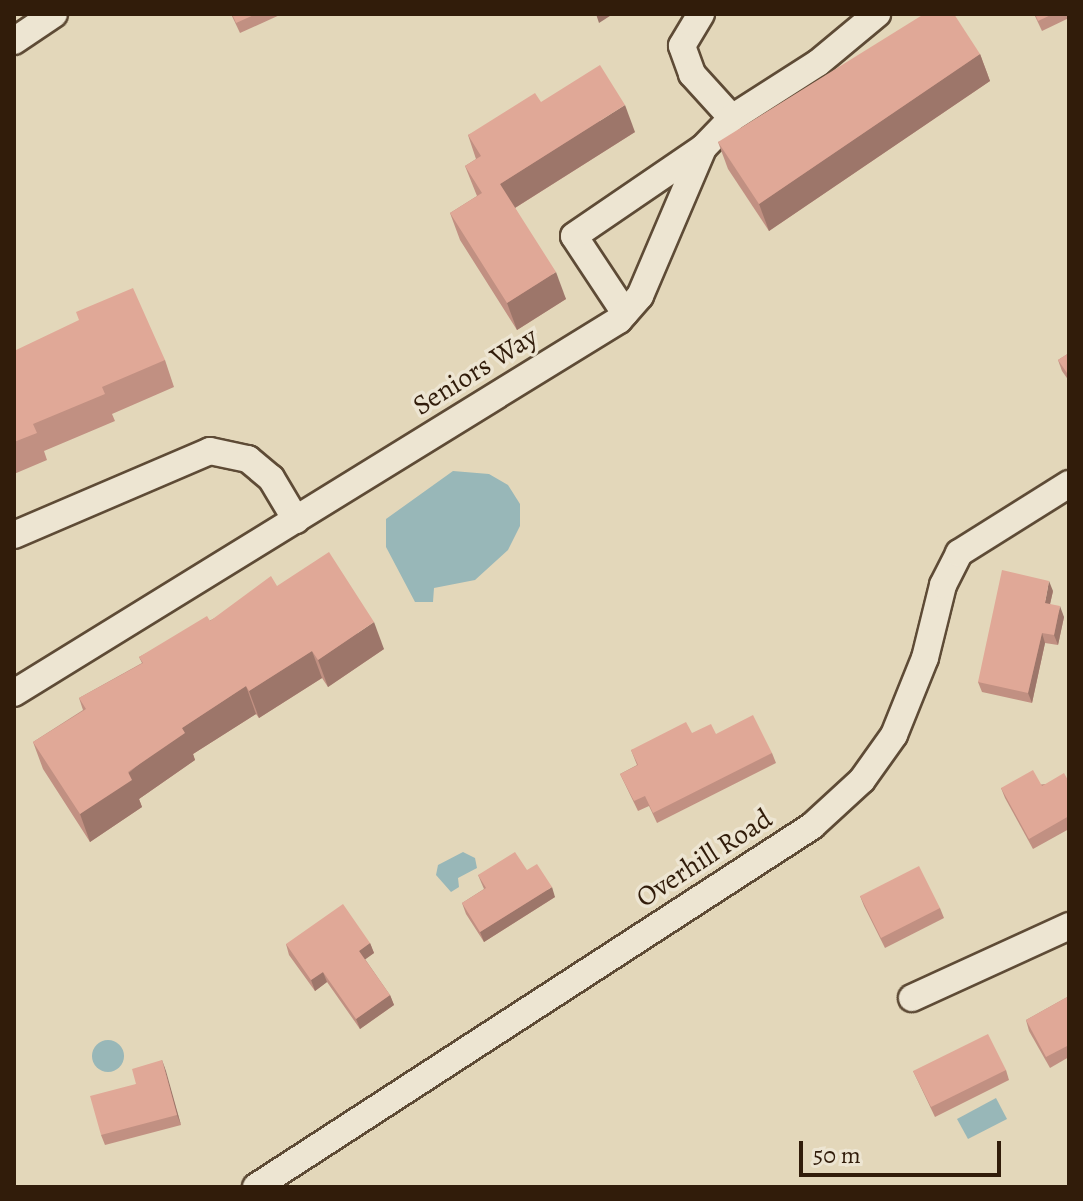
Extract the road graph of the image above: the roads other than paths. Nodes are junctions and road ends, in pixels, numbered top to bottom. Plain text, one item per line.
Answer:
1 (54, 14) edge
2 (701, 14) edge
3 (877, 14) edge
4 (14, 41) edge
5 (732, 118) junction
6 (703, 148) junction
7 (625, 313) junction
8 (1069, 484) edge
9 (296, 520) junction
10 (14, 535) edge
11 (14, 693) edge
12 (1069, 926) edge
13 (912, 998) dead end
14 (256, 1187) edge

1 - 4 street
2 - 5 street
3 - 5 street, Seniors Way
5 - 6 street, Seniors Way
6 - 7 street, Seniors Way
6 - 7 street
7 - 9 street, Seniors Way
8 - 14 street, Overhill Road
9 - 10 street
9 - 11 street, Seniors Way
12 - 13 street

